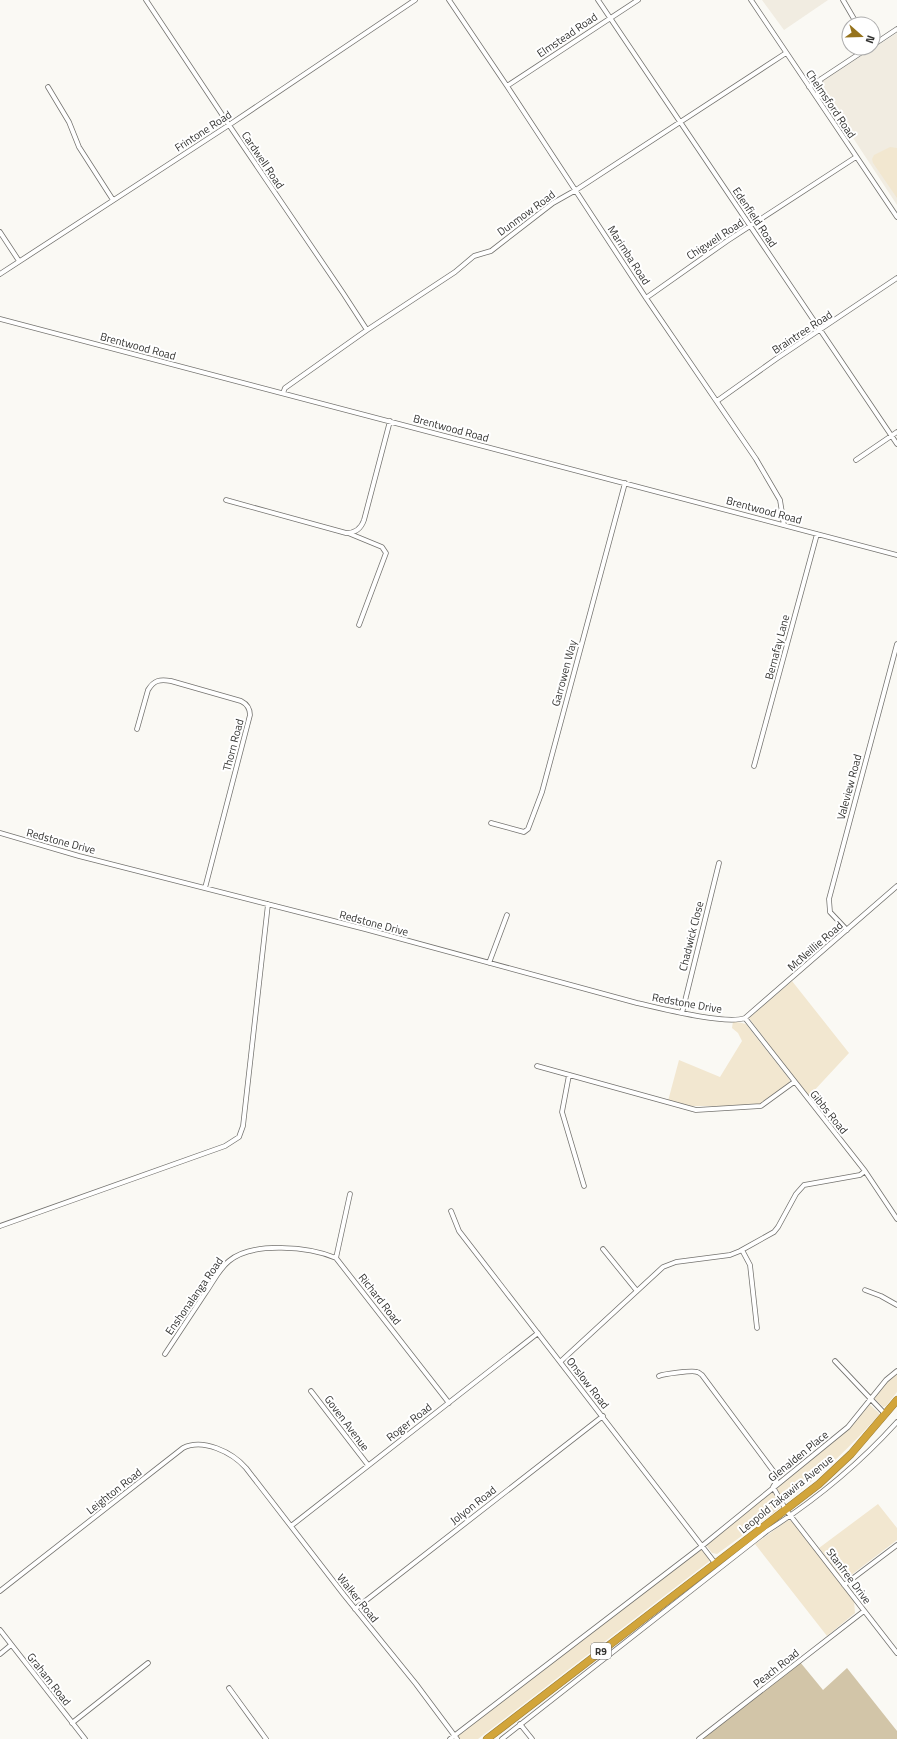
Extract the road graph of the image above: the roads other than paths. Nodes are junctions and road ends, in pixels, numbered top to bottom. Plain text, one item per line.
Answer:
1 (146, 0) edge
2 (414, 0) edge
3 (449, 0) edge
4 (598, 0) edge
5 (638, 0) edge
6 (751, 0) edge
7 (842, 0) edge
8 (852, 16) edge
9 (610, 18) junction
10 (897, 29) edge
11 (881, 40) edge
12 (786, 53) junction
13 (856, 56) edge
14 (822, 79) junction
15 (507, 86) junction
16 (48, 87) dead end
17 (809, 87) junction
18 (818, 99) junction
19 (681, 123) junction
20 (229, 125) junction
21 (856, 157) junction
22 (576, 190) junction
23 (113, 200) junction
24 (897, 217) edge
25 (751, 226) junction
26 (0, 232) edge
27 (19, 261) junction
28 (0, 274) edge
29 (897, 278) edge
30 (646, 298) junction
31 (0, 319) edge
32 (366, 330) junction
33 (820, 330) junction
34 (282, 393) junction
35 (717, 401) junction
36 (390, 421) junction
37 (897, 432) edge
38 (891, 436) junction
39 (897, 444) edge
40 (856, 460) dead end
41 (625, 483) junction
42 (226, 500) dead end
43 (784, 525) junction
44 (346, 533) junction
45 (817, 534) junction
46 (897, 555) edge
47 (358, 626) dead end
48 (897, 644) edge
49 (137, 729) dead end
50 (754, 766) dead end
51 (491, 822) dead end
52 (0, 833) edge
53 (719, 863) dead end
54 (897, 886) edge
55 (205, 888) junction
56 (268, 904) junction
57 (507, 915) dead end
58 (847, 930) junction
59 (490, 963) junction
60 (682, 1013) junction
61 (745, 1018) junction
62 (537, 1066) dead end
63 (570, 1075) junction
64 (794, 1082) junction
65 (865, 1171) junction
66 (584, 1186) dead end
67 (350, 1194) dead end
68 (451, 1211) dead end
69 (897, 1219) edge
70 (0, 1226) edge
71 (603, 1249) dead end
72 (742, 1250) junction
73 (336, 1258) junction
74 (865, 1290) dead end
75 (637, 1291) junction
76 (897, 1305) edge
77 (757, 1328) dead end
78 (538, 1333) junction
79 (165, 1354) dead end
80 (835, 1361) dead end
81 (560, 1362) junction
82 (897, 1371) edge
83 (659, 1376) dead end
84 (312, 1391) dead end
85 (871, 1400) junction
86 (897, 1400) edge
87 (449, 1403) junction
88 (885, 1414) junction
89 (602, 1416) junction
90 (897, 1422) edge
91 (368, 1465) junction
92 (246, 1468) joint
93 (773, 1488) junction
94 (788, 1513) junction
95 (291, 1526) junction
96 (897, 1545) edge
97 (702, 1546) junction
98 (728, 1559) junction
99 (715, 1564) junction
100 (844, 1584) junction
101 (0, 1591) edge
102 (664, 1602) junction
103 (355, 1609) junction
104 (864, 1611) junction
105 (663, 1612) junction
106 (0, 1630) edge
107 (11, 1645) junction
108 (897, 1653) edge
109 (0, 1654) edge
110 (148, 1663) dead end
111 (228, 1688) dead end
112 (72, 1723) junction
113 (520, 1724) junction
114 (456, 1737) edge
115 (85, 1739) edge
116 (266, 1739) edge
117 (450, 1739) edge
118 (487, 1739) edge
119 (502, 1739) edge
120 (532, 1739) edge
121 (699, 1739) edge

1 - 20 street, Cardwell Road
2 - 20 street, Frintone Road
3 - 15 street, Marimba Road
4 - 9 street, Edenfield Road
5 - 9 street, Elmstead Road
6 - 12 street, Chelmsford Road
7 - 8 street
9 - 15 street, Elmstead Road
9 - 19 street, Edenfield Road
10 - 11 street
12 - 17 street, Chelmsford Road
12 - 19 street, Dunmow Road
13 - 14 street
14 - 17 street
14 - 18 street
15 - 22 street, Marimba Road
16 - 23 street
17 - 18 street, Chelmsford Road
18 - 21 street, Chelmsford Road
19 - 22 street, Dunmow Road
19 - 25 street, Edenfield Road
20 - 23 street, Frintone Road
20 - 32 street, Cardwell Road
21 - 24 street, Chelmsford Road
21 - 25 street, Chigwell Road
22 - 30 street, Marimba Road
22 - 32 street, Dunmow Road
23 - 27 street, Frintone Road
25 - 30 street, Chigwell Road
25 - 33 street, Edenfield Road
26 - 27 street
27 - 28 street, Frintone Road
29 - 33 street, Braintree Road
30 - 35 street, Marimba Road
31 - 34 street, Brentwood Road
32 - 34 street, Dunmow Road
33 - 35 street, Braintree Road
33 - 38 street, Edenfield Road
34 - 36 street, Brentwood Road
35 - 43 street, Marimba Road
36 - 41 street, Brentwood Road
36 - 44 street
37 - 38 street
38 - 39 street, Edenfield Road
38 - 40 street
41 - 43 street, Brentwood Road
41 - 51 street, Garrowen Way
42 - 44 street
43 - 45 street, Brentwood Road
44 - 47 street
45 - 46 street, Brentwood Road
45 - 50 street, Bernafay Lane
48 - 58 street, Valeview Road
49 - 55 street, Thorn Road
52 - 55 street, Redstone Drive
53 - 60 street, Chadwick Close
54 - 58 street, McNeillie Road
55 - 56 street, Redstone Drive
56 - 59 street, Redstone Drive
56 - 70 street
57 - 59 street
58 - 61 street, McNeillie Road
59 - 60 street, Redstone Drive
60 - 61 street, Redstone Drive
61 - 64 street, Gibbs Road
62 - 63 street
63 - 64 street
63 - 66 street
64 - 65 street, Gibbs Road
65 - 69 street, Gibbs Road
65 - 72 street
67 - 73 street
68 - 78 street, Onslow Road
71 - 75 street
72 - 75 street
72 - 77 street
73 - 79 street, Enshonalanga Road
73 - 87 street, Richard Road
74 - 76 street
75 - 81 street
78 - 81 street, Onslow Road
78 - 87 street, Roger Road
80 - 85 street
81 - 89 street, Onslow Road
82 - 85 street, Glenalden Place
83 - 93 street
84 - 91 street, Goven Avenue
85 - 88 street
85 - 93 street, Glenalden Place
86 - 88 highway, Leopold Takawira Avenue / R9
87 - 91 street, Roger Road
88 - 94 highway, Leopold Takawira Avenue / R9
89 - 97 street, Onslow Road
89 - 103 street, Jolyon Road
90 - 94 street
91 - 95 street, Roger Road
92 - 95 street, Walker Road
92 - 101 street, Leighton Road
93 - 94 street, Stanfree Drive
93 - 97 street, Glenalden Place
94 - 98 highway, Leopold Takawira Avenue / R9
94 - 100 street, Stanfree Drive
95 - 103 street, Walker Road
96 - 100 street
97 - 99 street, Onslow Road
97 - 114 street, Glenalden Place
98 - 99 highway, Leopold Takawira Avenue / R9
98 - 105 street
99 - 102 highway, R9
100 - 104 street, Stanfree Drive
102 - 105 street
102 - 118 highway, R9
103 - 114 street, Walker Road
104 - 108 street, Stanfree Drive
104 - 121 street, Peach Road
105 - 113 street
106 - 107 street, Graham Road
107 - 109 street
107 - 112 street, Graham Road
110 - 112 street
111 - 116 street
112 - 115 street, Graham Road
113 - 119 street
113 - 120 street
114 - 117 street, Glenalden Place

